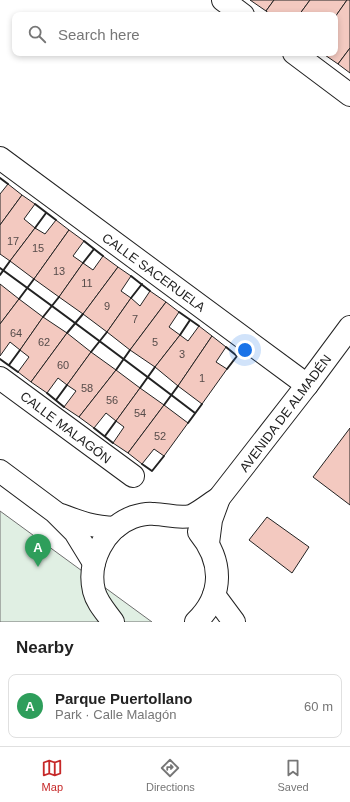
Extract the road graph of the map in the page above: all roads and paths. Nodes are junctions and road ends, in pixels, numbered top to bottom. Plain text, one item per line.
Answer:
1 (223, 0) edge
2 (239, 12) edge
3 (298, 56) edge
4 (350, 95) edge
5 (0, 158) edge
6 (350, 327) edge
7 (0, 378) edge
8 (307, 385) junction
9 (0, 471) edge
10 (133, 476) dead end
11 (219, 498) junction
12 (55, 512) junction
13 (174, 517) junction
14 (115, 528) junction
15 (208, 543) junction
16 (94, 562) junction
17 (214, 595) junction
18 (103, 617) edge
19 (196, 622) edge
20 (234, 622) edge

1 - 2 street
3 - 4 street
5 - 8 street, CALLE SACERUELA
6 - 8 street, AVENIDA DE ALMADÉN
7 - 10 street, CALLE MALAGÓN
8 - 11 street, AVENIDA DE ALMADÉN
9 - 12 street
11 - 13 street, AVENIDA DE ALMADÉN
11 - 15 street, AVENIDA DE ALMADÉN
12 - 14 street
12 - 16 street
13 - 14 street, AVENIDA DE ALMADÉN
13 - 15 street, AVENIDA DE ALMADÉN
14 - 16 street, AVENIDA DE ALMADÉN
15 - 17 street, AVENIDA DE ALMADÉN
16 - 18 street, AVENIDA DE ALMADÉN
17 - 19 street, AVENIDA DE ALMADÉN
17 - 20 street

